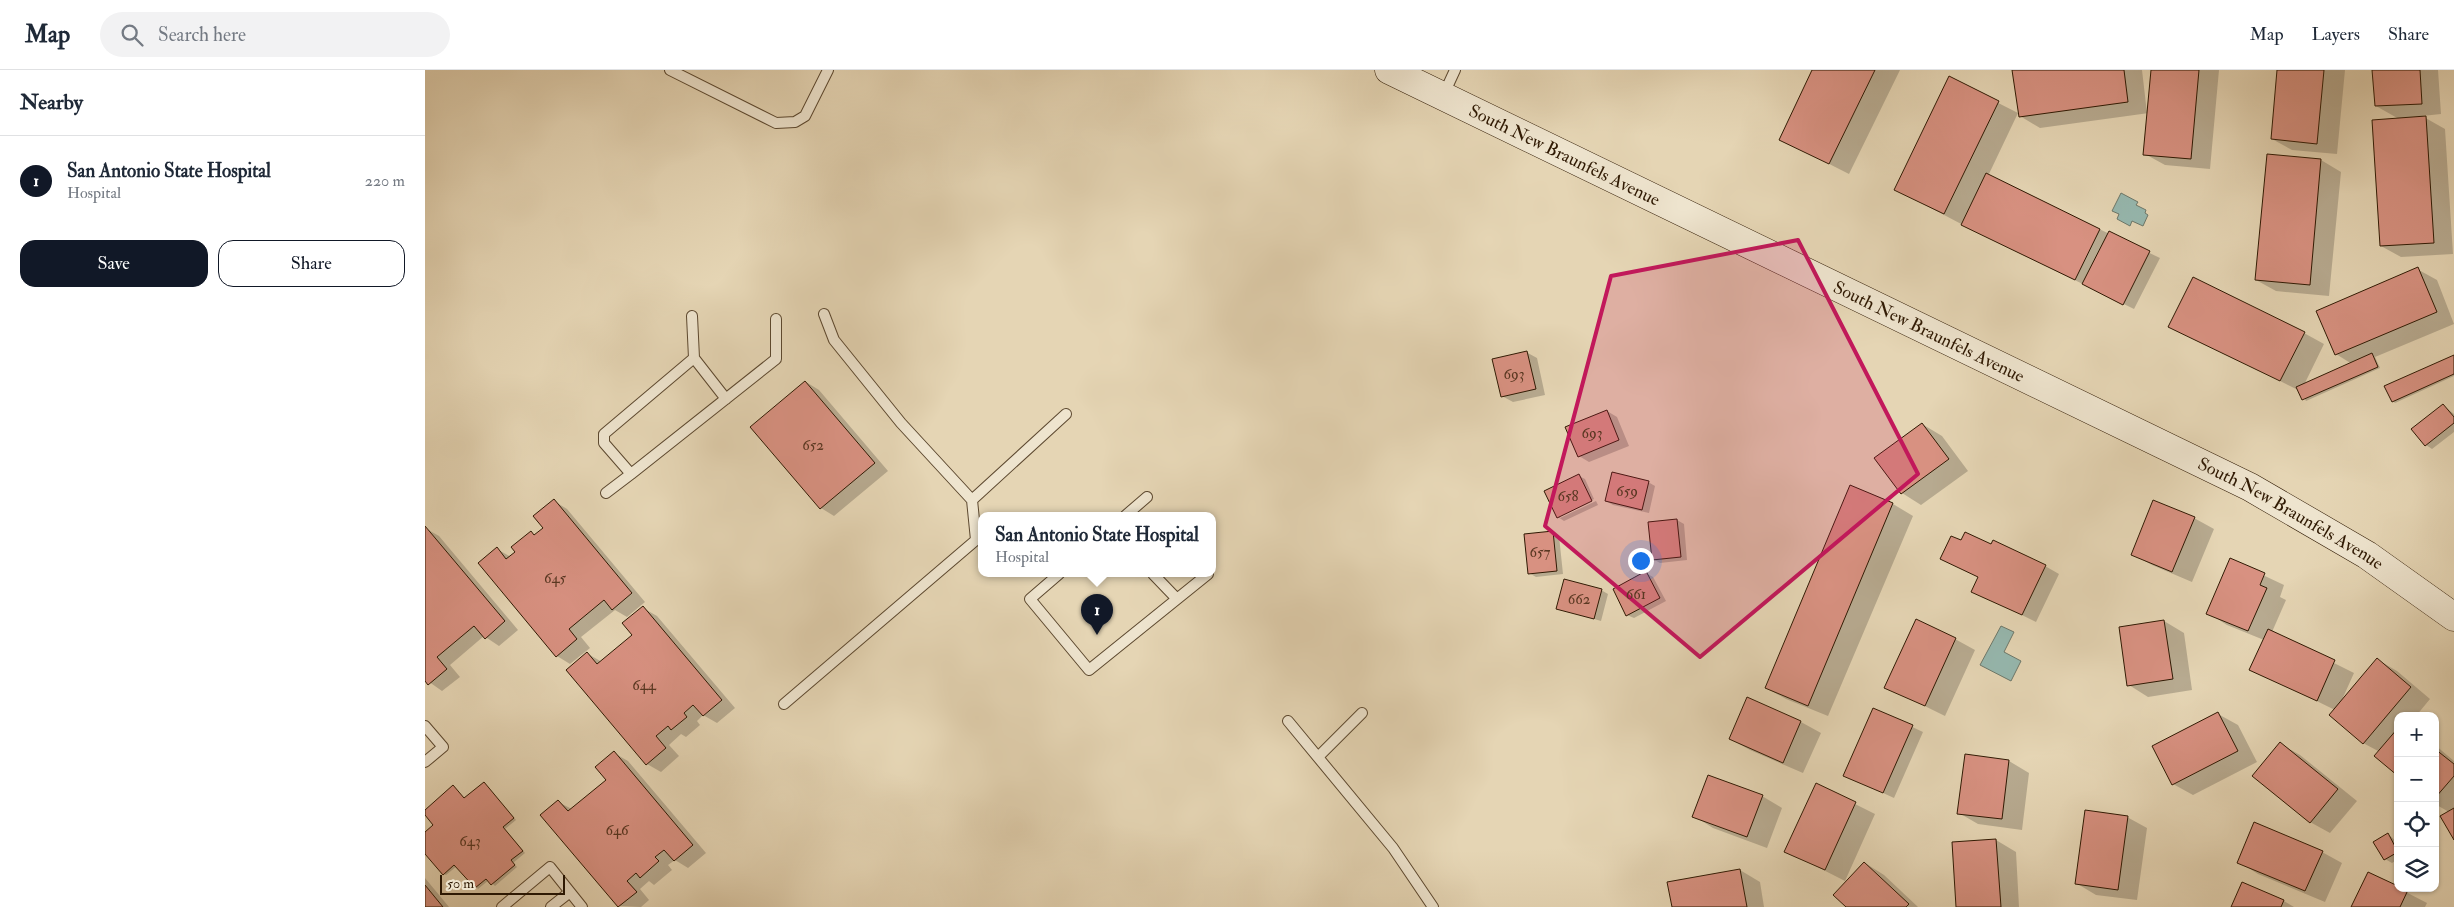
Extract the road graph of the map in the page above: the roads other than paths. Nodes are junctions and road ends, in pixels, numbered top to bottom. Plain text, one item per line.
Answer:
1 (670, 70) edge
2 (828, 70) edge
3 (1389, 70) edge
4 (1455, 70) edge
5 (1443, 96) junction
6 (824, 314) dead end
7 (692, 316) dead end
8 (776, 319) dead end
9 (694, 358) junction
10 (726, 398) junction
11 (1066, 414) dead end
12 (631, 474) junction
13 (606, 493) dead end
14 (1147, 497) dead end
15 (972, 500) junction
16 (1130, 512) edge
17 (1056, 577) edge
18 (1156, 577) edge
19 (1204, 577) edge
20 (1177, 599) junction
21 (2454, 617) edge
22 (784, 704) dead end
23 (1362, 712) dead end
24 (1288, 721) dead end
25 (425, 726) edge
26 (1318, 757) junction
27 (425, 762) edge
28 (569, 892) junction
29 (502, 907) edge
30 (551, 907) edge
31 (582, 907) edge
32 (1433, 907) edge

1 - 2 lane
3 - 5 main road, South New Braunfels Avenue
4 - 5 lane
5 - 21 main road, South New Braunfels Avenue
6 - 15 lane
7 - 9 lane
8 - 10 lane
9 - 10 lane
9 - 12 lane
10 - 12 lane
11 - 15 lane
12 - 13 lane
14 - 16 lane
15 - 22 lane
17 - 20 lane
18 - 20 lane
19 - 20 lane
23 - 26 lane
24 - 26 lane
25 - 27 lane
26 - 32 lane
28 - 29 lane
28 - 30 lane
28 - 31 lane

